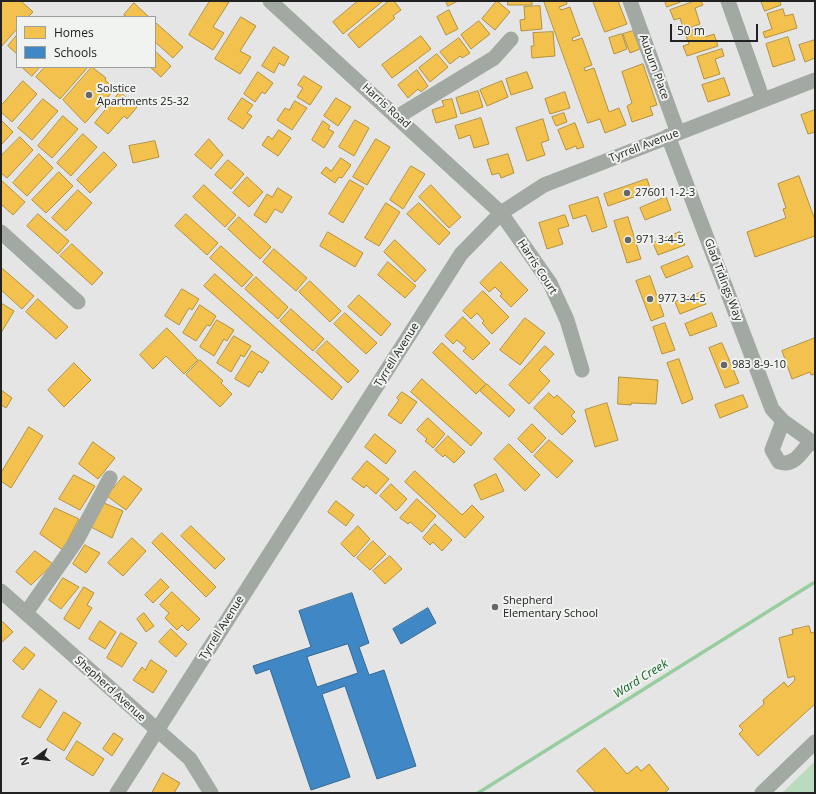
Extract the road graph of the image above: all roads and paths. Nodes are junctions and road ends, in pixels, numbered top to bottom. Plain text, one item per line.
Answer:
1 (270, 1) edge
2 (630, 1) edge
3 (728, 1) edge
4 (511, 39) dead end
5 (815, 80) edge
6 (763, 100) junction
7 (397, 117) junction
8 (673, 134) junction
9 (501, 213) junction
10 (1, 232) edge
11 (78, 302) dead end
12 (582, 370) dead end
13 (783, 421) junction
14 (813, 443) edge
15 (110, 478) dead end
16 (1, 591) edge
17 (26, 613) junction
18 (156, 731) junction
19 (815, 742) edge
20 (117, 793) edge
21 (211, 793) edge
22 (762, 793) edge

1 - 7 street, Harris Road
2 - 8 street, Auburn Place
3 - 6 street
4 - 7 street
5 - 6 street, Tyrrell Avenue
6 - 8 street, Tyrrell Avenue
7 - 9 street, Harris Road
8 - 9 street, Tyrrell Avenue
8 - 13 street, Glad Tidings Way
9 - 12 street, Harris Court
9 - 18 street, Tyrrell Avenue
10 - 11 street
13 - 14 street, Glad Tidings Way
13 - 14 street, Glad Tidings Way
15 - 17 street
16 - 17 street, Shepherd Avenue
17 - 18 street, Shepherd Avenue
18 - 20 street, Tyrrell Avenue
18 - 21 street, Shepherd Avenue
19 - 22 street

